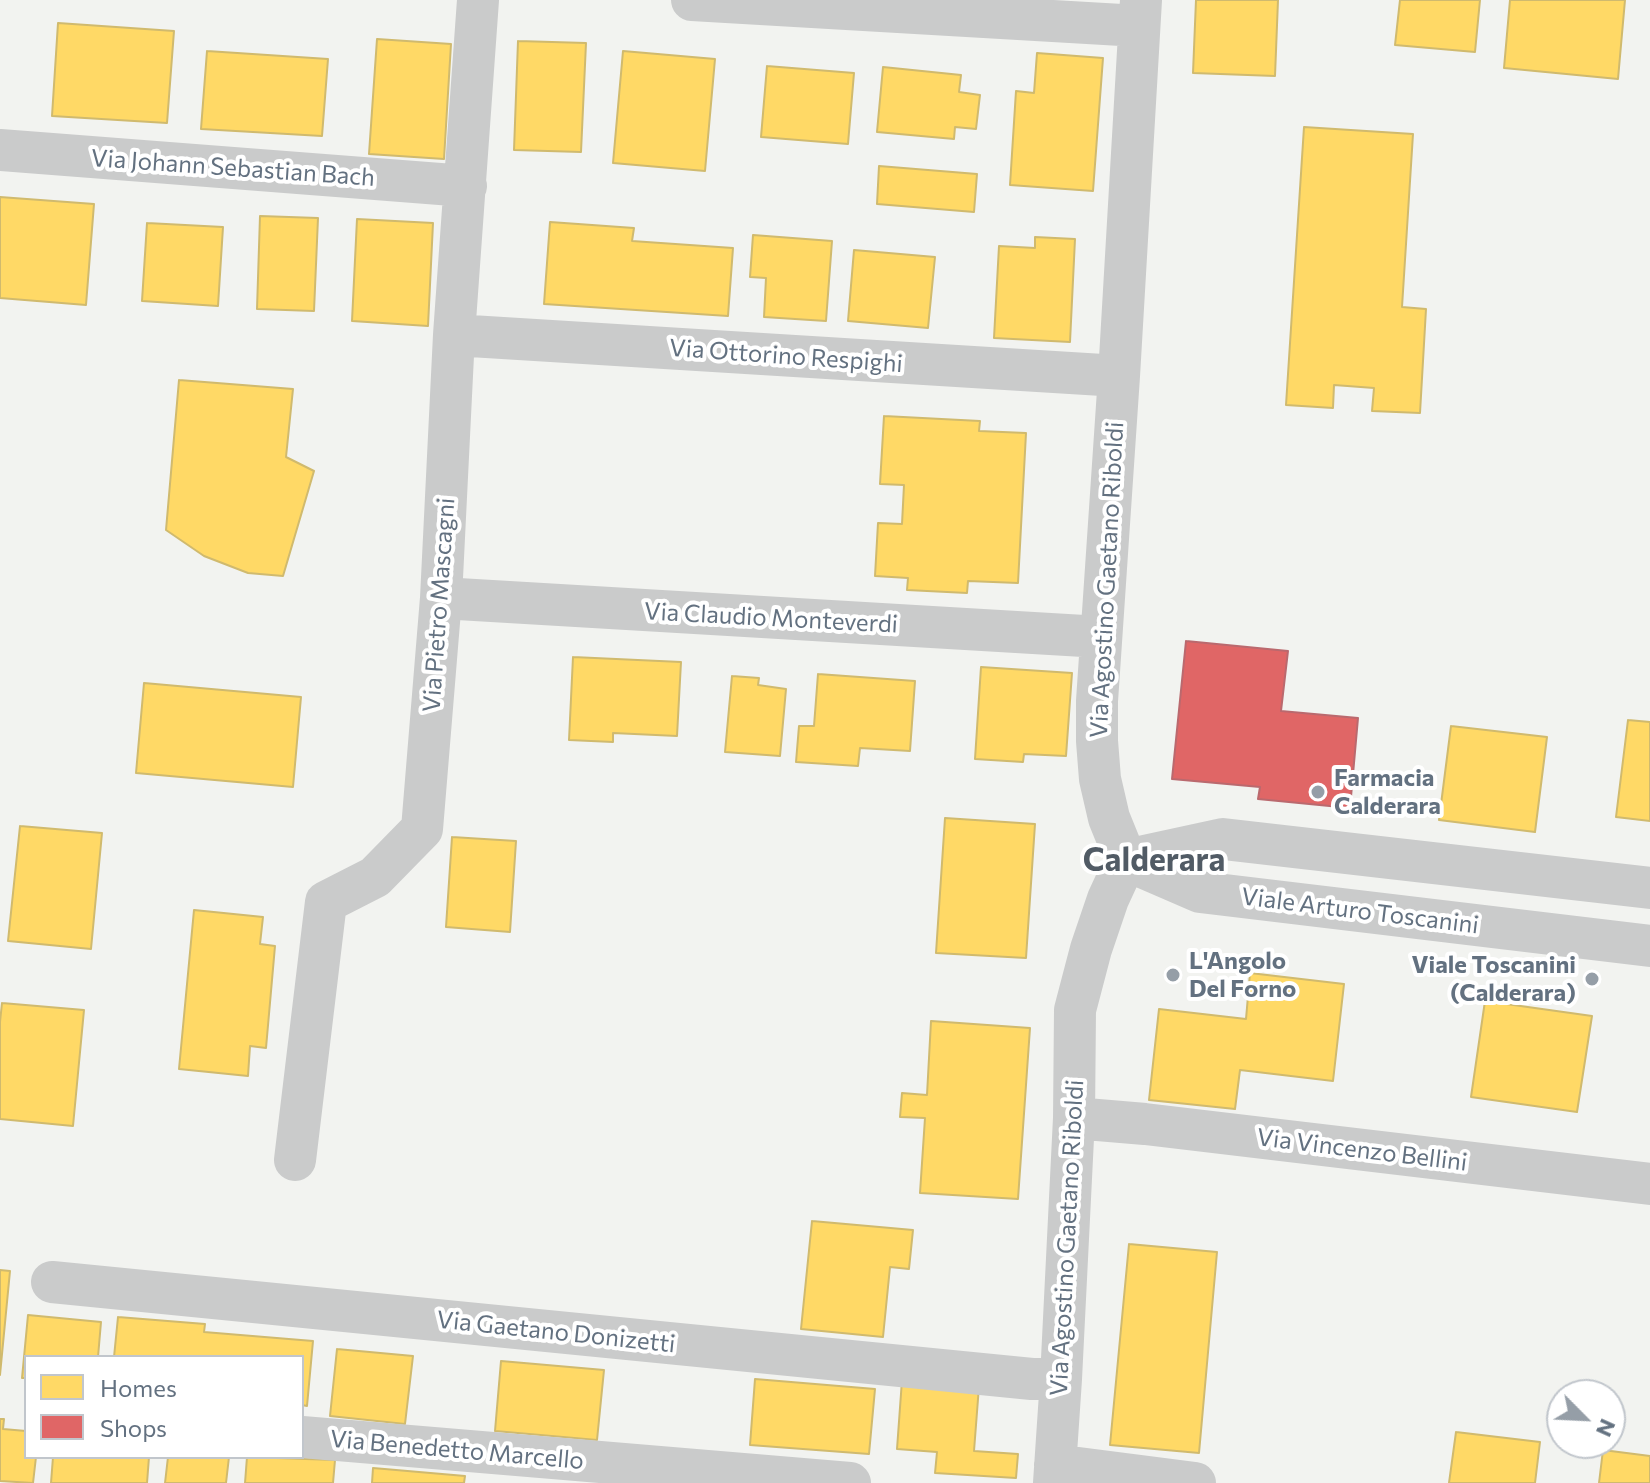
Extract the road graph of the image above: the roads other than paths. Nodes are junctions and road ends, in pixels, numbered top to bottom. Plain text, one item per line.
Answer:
1 (478, 0) edge
2 (692, 0) edge
3 (1140, 13) edge
4 (0, 150) edge
5 (466, 186) junction
6 (454, 335) junction
7 (1119, 376) junction
8 (441, 598) junction
9 (1101, 637) junction
10 (1126, 860) junction
11 (1650, 888) edge
12 (1650, 946) edge
13 (1074, 1118) junction
14 (295, 1160) dead end
15 (1650, 1184) edge
16 (52, 1282) dead end
17 (1061, 1379) junction
18 (304, 1437) edge
19 (1054, 1474) edge
20 (850, 1483) edge
21 (1195, 1483) edge

1 - 5 street, Via Pietro Mascagni
2 - 3 street
3 - 7 street, Via Agostino Gaetano Riboldi
4 - 5 street, Via Johann Sebastian Bach
5 - 6 street, Via Pietro Mascagni
6 - 7 street, Via Ottorino Respighi
6 - 8 street, Via Pietro Mascagni
7 - 9 street, Via Agostino Gaetano Riboldi
8 - 9 street, Via Claudio Monteverdi
8 - 14 street, Via Pietro Mascagni
9 - 10 street, Via Agostino Gaetano Riboldi
10 - 11 street
10 - 12 street, Viale Arturo Toscanini
10 - 13 street, Via Agostino Gaetano Riboldi
13 - 15 street, Via Vincenzo Bellini
13 - 17 street, Via Agostino Gaetano Riboldi
16 - 17 street, Via Gaetano Donizetti
17 - 19 street, Via Agostino Gaetano Riboldi
18 - 20 street, Via Benedetto Marcello
19 - 21 street

